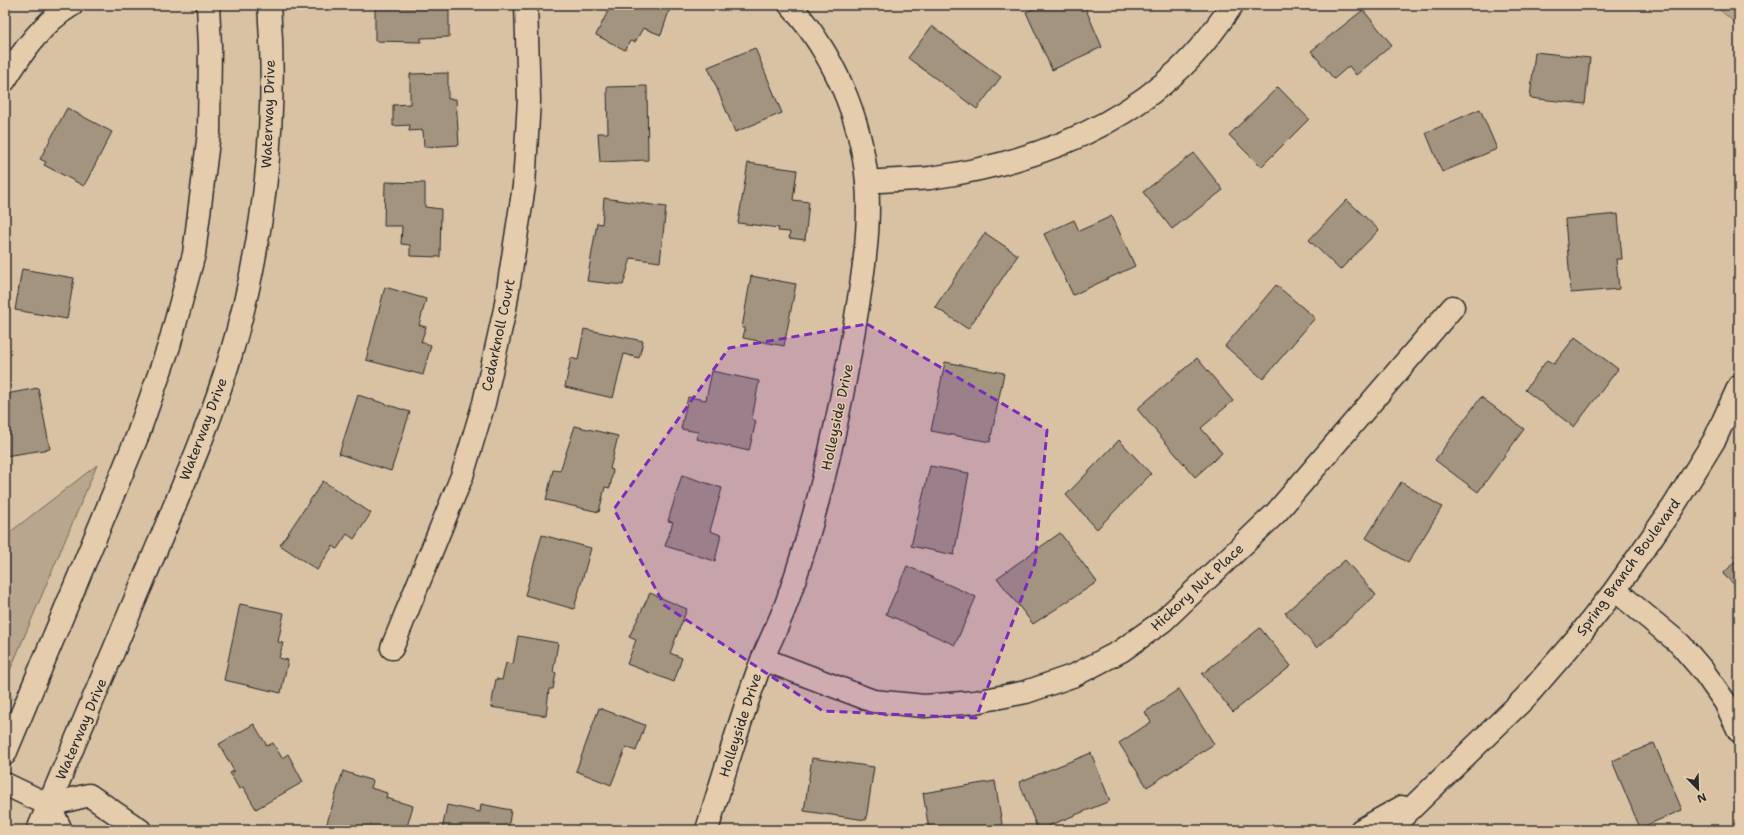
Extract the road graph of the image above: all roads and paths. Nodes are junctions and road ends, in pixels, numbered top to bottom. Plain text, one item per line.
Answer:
1 (72, 5) edge
2 (208, 5) edge
3 (269, 5) edge
4 (526, 5) edge
5 (790, 5) edge
6 (1232, 5) edge
7 (5, 80) edge
8 (867, 182) junction
9 (1453, 307) dead end
10 (1739, 386) edge
11 (1615, 590) junction
12 (392, 648) dead end
13 (763, 659) junction
14 (1739, 731) edge
15 (5, 754) edge
16 (5, 784) edge
17 (1422, 796) junction
18 (49, 804) junction
19 (38, 830) edge
20 (61, 830) edge
21 (140, 830) edge
22 (708, 830) edge
23 (1361, 830) edge
24 (1389, 830) edge

1 - 7 street
2 - 15 street
3 - 18 street, Waterway Drive
4 - 12 street, Cedarknoll Court
5 - 8 street, Holleyside Drive
6 - 8 street
8 - 13 street, Holleyside Drive
9 - 13 street, Hickory Nut Place
10 - 11 street, Spring Branch Boulevard
11 - 14 street
11 - 17 street, Spring Branch Boulevard
13 - 22 street, Holleyside Drive
16 - 18 street
17 - 23 street, Spring Branch Boulevard
17 - 24 street, Spring Branch Boulevard
18 - 19 street, Waterway Drive
18 - 20 street
18 - 21 street

